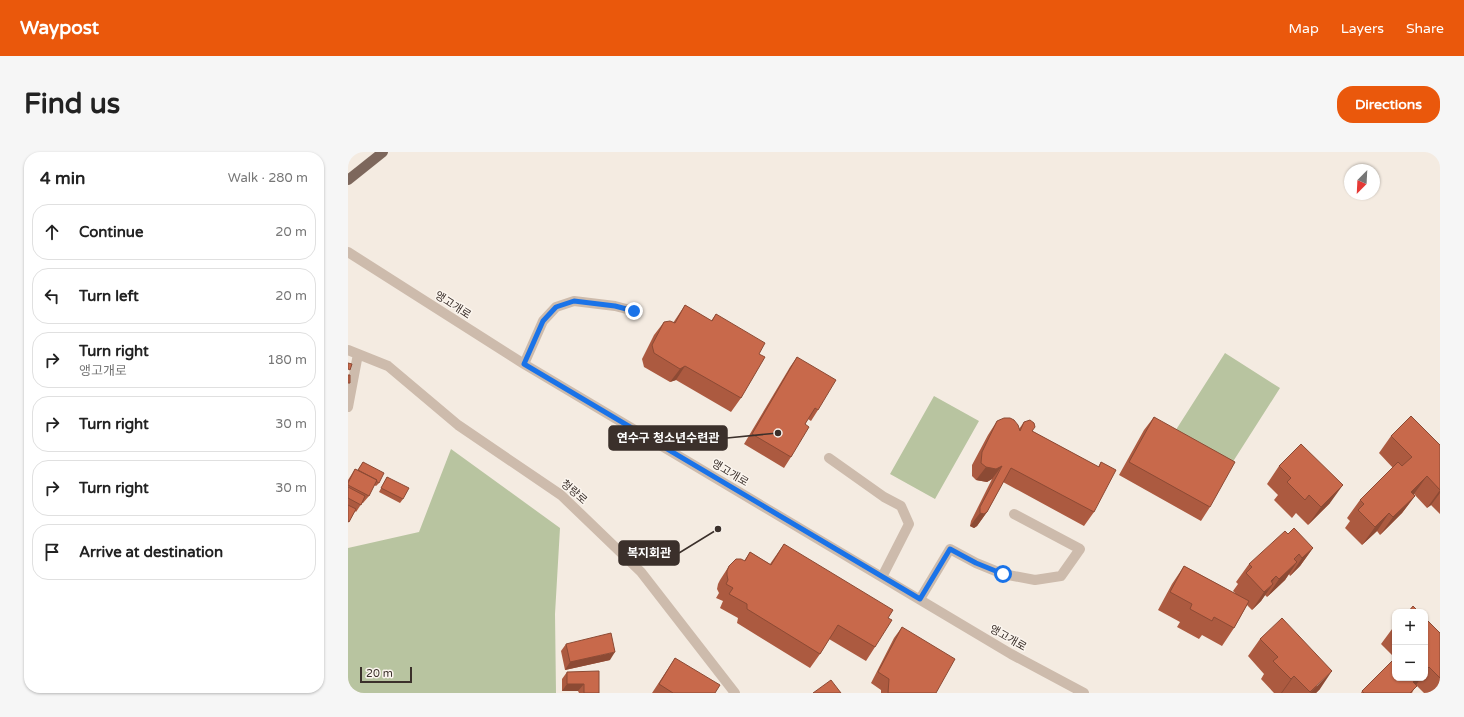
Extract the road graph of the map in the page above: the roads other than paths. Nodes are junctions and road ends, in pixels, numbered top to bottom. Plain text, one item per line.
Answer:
1 (383, 152) edge
2 (348, 180) edge
3 (348, 252) edge
4 (634, 311) dead end
5 (353, 352) edge
6 (524, 364) junction
7 (349, 401) edge
8 (829, 458) dead end
9 (1014, 514) dead end
10 (882, 577) junction
11 (920, 599) junction
12 (734, 693) edge
13 (1084, 693) edge

1 - 2 main road
3 - 6 street, 앵고개로
4 - 6 street
5 - 7 street, 청량로
5 - 12 street, 청량로
6 - 10 street, 앵고개로
8 - 10 street
9 - 11 street
10 - 11 street, 앵고개로
11 - 13 street, 앵고개로

